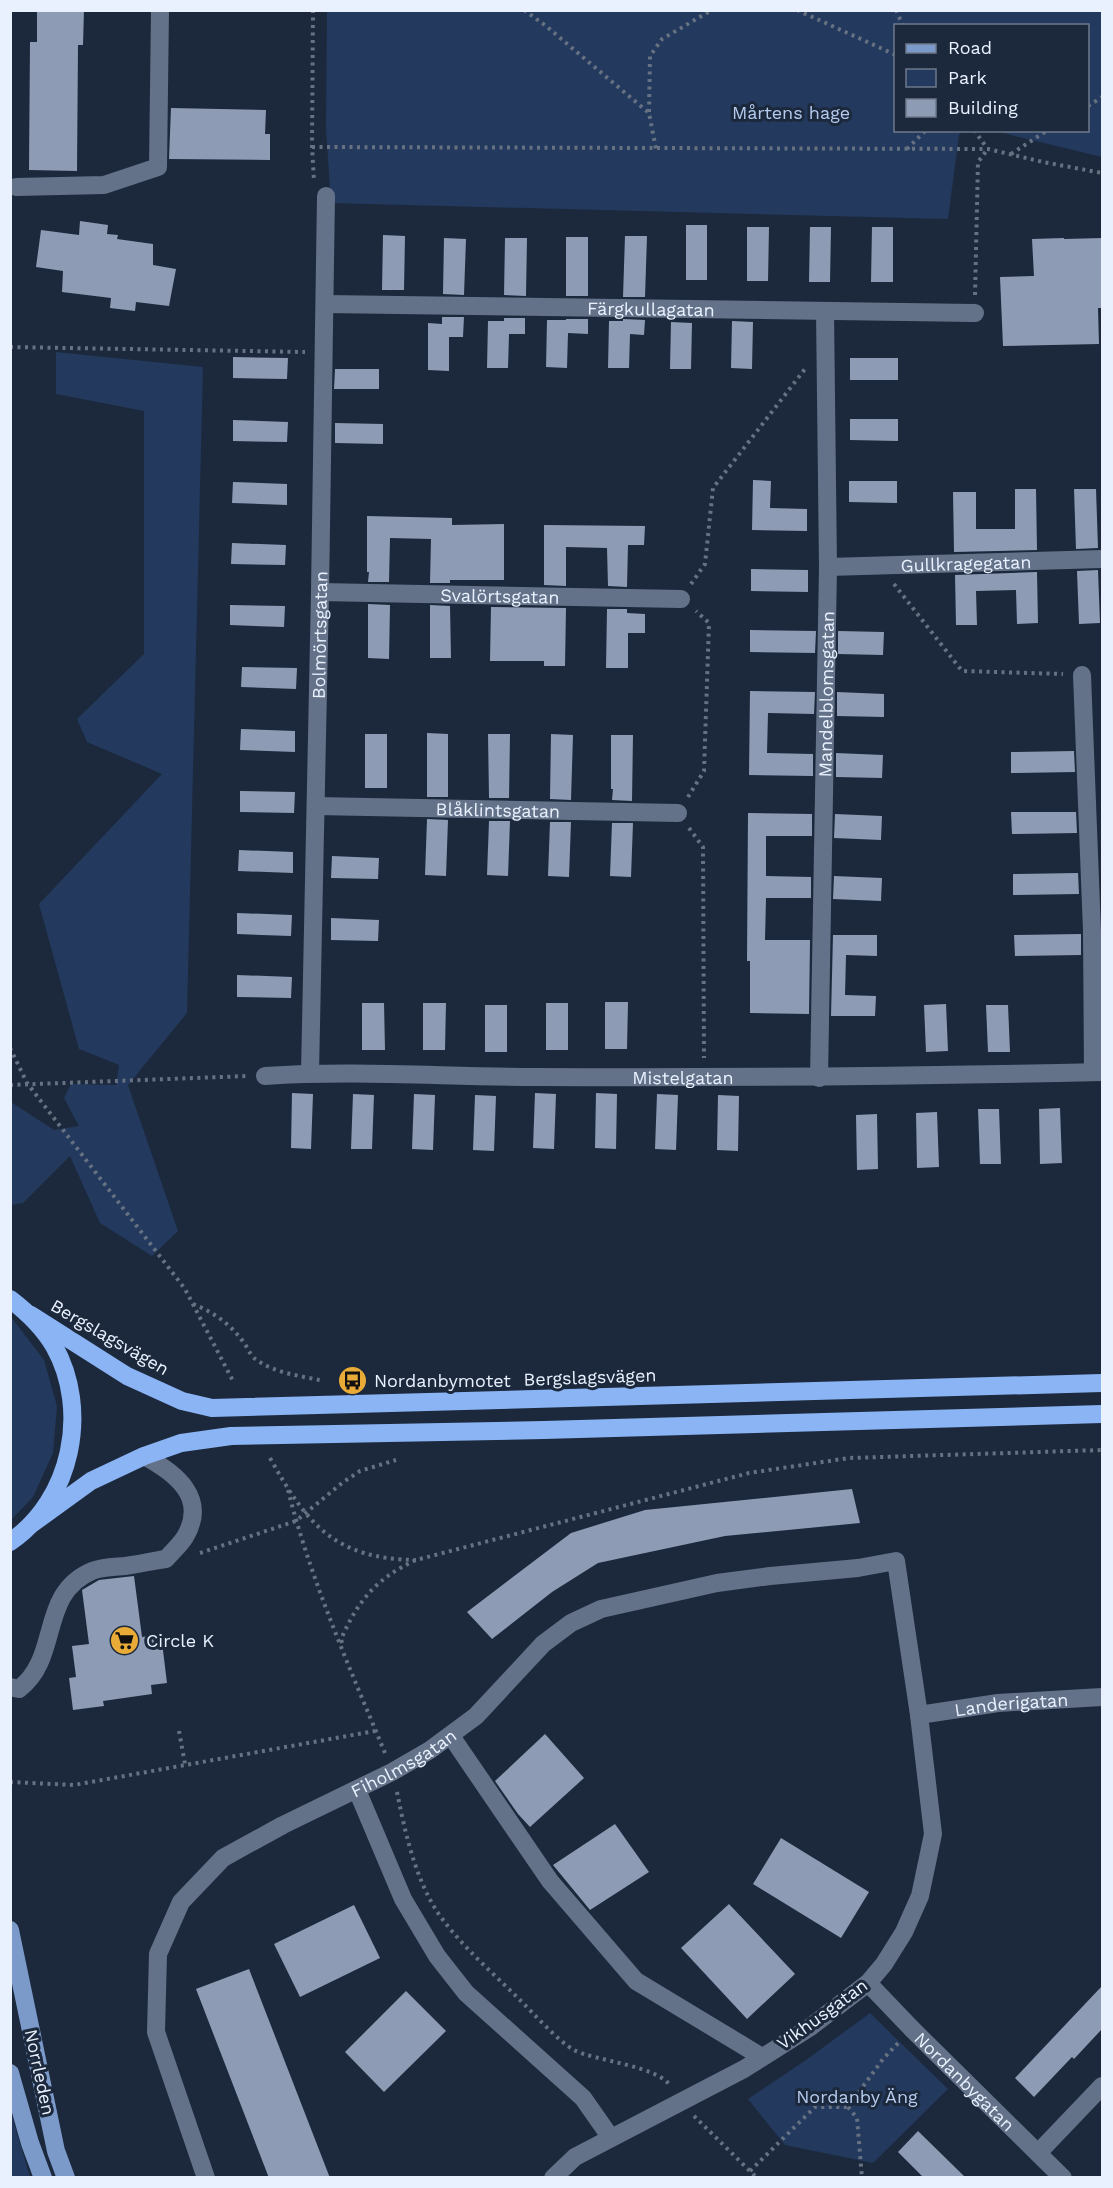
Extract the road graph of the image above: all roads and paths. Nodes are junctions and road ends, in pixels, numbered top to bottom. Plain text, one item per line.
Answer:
1 (160, 10) edge
2 (314, 10) edge
3 (524, 10) edge
4 (712, 10) edge
5 (797, 10) edge
6 (896, 10) edge
7 (902, 24) edge
8 (894, 54) edge
9 (1102, 97) edge
10 (1089, 105) edge
11 (650, 113) junction
12 (924, 132) edge
13 (975, 132) edge
14 (1045, 132) edge
15 (312, 147) junction
16 (656, 149) junction
17 (988, 149) junction
18 (906, 150) junction
19 (1010, 154) junction
20 (1102, 172) edge
21 (16, 187) dead end
22 (326, 196) joint
23 (325, 304) junction
24 (825, 311) junction
25 (975, 313) joint
26 (825, 343) junction
27 (10, 347) edge
28 (324, 352) junction
29 (1102, 559) edge
30 (879, 565) junction
31 (828, 567) junction
32 (320, 592) junction
33 (681, 599) junction
34 (1082, 675) joint
35 (316, 806) junction
36 (678, 813) junction
37 (10, 1048) edge
38 (1098, 1072) edge
39 (310, 1073) junction
40 (265, 1076) joint
41 (704, 1077) junction
42 (819, 1077) junction
43 (27, 1083) junction
44 (10, 1085) edge
45 (10, 1299) edge
46 (193, 1304) junction
47 (31, 1315) junction
48 (233, 1381) dead end
49 (324, 1381) dead end
50 (1102, 1383) edge
51 (1102, 1414) edge
52 (1102, 1450) edge
53 (144, 1456) junction
54 (270, 1458) dead end
55 (396, 1460) dead end
56 (288, 1490) junction
57 (305, 1514) junction
58 (296, 1521) junction
59 (22, 1533) edge
60 (10, 1552) edge
61 (200, 1553) dead end
62 (417, 1560) junction
63 (896, 1561) joint
64 (350, 1669) junction
65 (10, 1687) edge
66 (1102, 1697) edge
67 (919, 1715) junction
68 (179, 1731) dead end
69 (375, 1731) junction
70 (451, 1736) junction
71 (185, 1764) junction
72 (392, 1772) junction
73 (10, 1782) edge
74 (357, 1790) junction
75 (10, 1930) edge
76 (868, 1983) junction
77 (912, 2029) junction
78 (762, 2057) junction
79 (10, 2073) edge
80 (1102, 2086) edge
81 (678, 2102) junction
82 (848, 2107) junction
83 (611, 2138) junction
84 (1038, 2153) junction
85 (750, 2171) junction
86 (43, 2178) edge
87 (66, 2178) edge
88 (206, 2178) edge
89 (553, 2178) edge
90 (757, 2178) edge
91 (861, 2178) edge
92 (1063, 2178) edge

1 - 21 street
2 - 15 path
3 - 11 path
4 - 11 path
5 - 8 path
6 - 7 path
9 - 10 path
11 - 16 path
12 - 18 path
13 - 17 path
14 - 19 path
15 - 16 path
15 - 22 path
16 - 18 path
17 - 18 path
17 - 19 path
17 - 25 path
19 - 20 path
22 - 23 street, Bolmörtsgatan
23 - 24 street, Färgkullagatan
23 - 28 street, Bolmörtsgatan
24 - 25 street, Färgkullagatan
24 - 26 street, Mandelblomsgatan
26 - 31 street, Mandelblomsgatan
26 - 33 path
27 - 28 path
28 - 32 street, Bolmörtsgatan
29 - 30 street, Gullkragegatan
30 - 31 street, Gullkragegatan
30 - 34 path
31 - 42 street, Mandelblomsgatan
32 - 33 street, Svalörtsgatan
32 - 35 street, Bolmörtsgatan
33 - 36 path
34 - 38 street
35 - 36 street, Blåklintsgatan
35 - 39 street, Bolmörtsgatan
36 - 41 path
37 - 43 path
38 - 42 street, Mistelgatan
39 - 40 street, Mistelgatan
39 - 41 street, Mistelgatan
40 - 43 path
41 - 42 street, Mistelgatan
43 - 44 path
43 - 46 path
45 - 47 highway
46 - 48 path
46 - 49 path
47 - 50 highway, Bergslagsvägen
47 - 59 highway
51 - 53 highway
52 - 62 path
53 - 59 highway
53 - 65 street
54 - 56 path
55 - 57 path
56 - 57 path
56 - 58 path
57 - 58 path
57 - 62 path
58 - 61 path
58 - 64 path
59 - 60 main road
62 - 64 path
63 - 67 street, Vikhusgatan
63 - 70 street, Fiholmsgatan
64 - 69 path
66 - 67 street, Landerigatan
67 - 76 street, Vikhusgatan
68 - 71 path
69 - 71 path
69 - 72 path
70 - 72 street, Fiholmsgatan
70 - 78 street
71 - 73 path
72 - 74 street, Fiholmsgatan
72 - 81 path
74 - 83 street
74 - 88 street, Fiholmsgatan
75 - 87 main road, Norrleden
76 - 77 street, Nordanbygatan
76 - 78 street, Vikhusgatan
77 - 82 path
77 - 84 street, Nordanbygatan
78 - 81 street, Vikhusgatan
79 - 86 main road, Norrleden
80 - 84 street
81 - 83 street, Vikhusgatan
81 - 85 path
82 - 85 path
82 - 91 path
83 - 89 street, Vikhusgatan
84 - 92 street, Nordanbygatan
85 - 90 path

